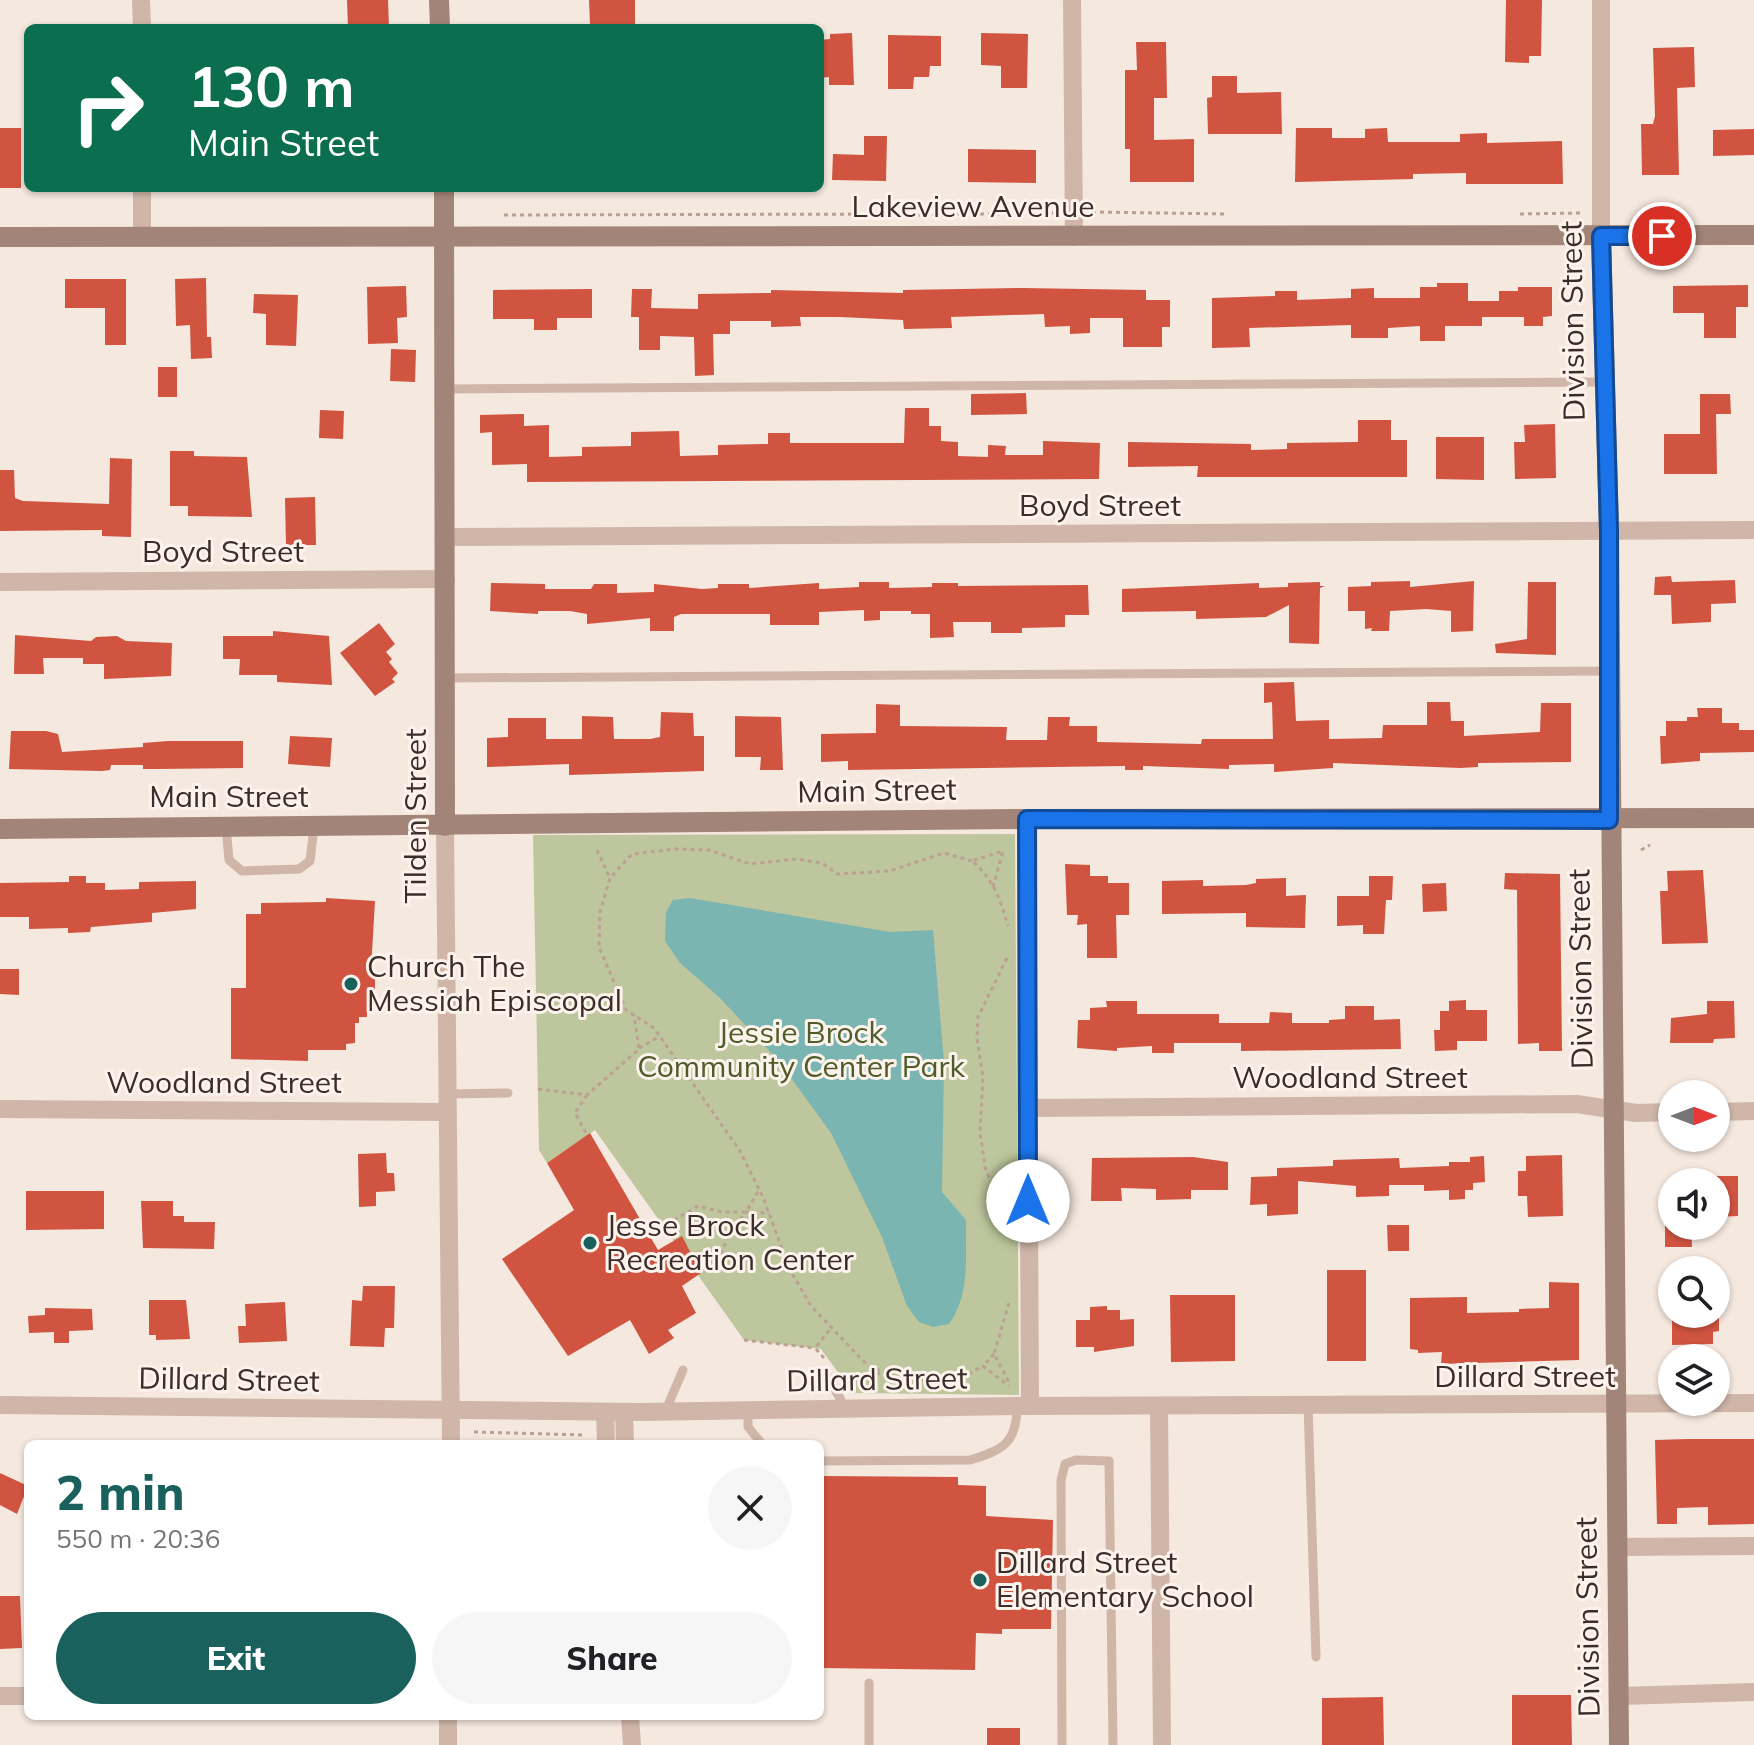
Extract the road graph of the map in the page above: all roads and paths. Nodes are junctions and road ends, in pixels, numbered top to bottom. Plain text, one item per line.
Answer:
1 (141, 0) edge
2 (439, 0) edge
3 (1072, 0) edge
4 (1601, 0) edge
5 (142, 24) edge
6 (440, 24) edge
7 (142, 192) edge
8 (444, 192) edge
9 (1075, 212) junction
10 (1583, 213) dead end
11 (903, 214) dead end
12 (1234, 214) dead end
13 (1507, 214) dead end
14 (495, 215) dead end
15 (913, 216) dead end
16 (1754, 235) edge
17 (443, 236) junction
18 (1601, 236) junction
19 (0, 237) edge
20 (142, 237) junction
21 (1074, 237) junction
22 (1605, 382) junction
23 (445, 389) junction
24 (1754, 530) edge
25 (1609, 531) junction
26 (446, 537) junction
27 (446, 579) junction
28 (0, 582) edge
29 (1609, 671) junction
30 (446, 678) junction
31 (1754, 818) edge
32 (1027, 819) junction
33 (1609, 820) junction
34 (445, 826) junction
35 (226, 827) junction
36 (314, 827) junction
37 (0, 829) edge
38 (1650, 845) dead end
39 (597, 850) dead end
40 (1641, 850) dead end
41 (972, 861) junction
42 (610, 878) junction
43 (993, 887) junction
44 (1010, 933) dead end
45 (1008, 949) dead end
46 (634, 1015) junction
47 (660, 1036) junction
48 (639, 1049) junction
49 (538, 1089) dead end
50 (508, 1093) dead end
51 (587, 1095) junction
52 (447, 1103) junction
53 (1028, 1108) junction
54 (0, 1109) edge
55 (1612, 1109) junction
56 (1658, 1111) edge
57 (1754, 1111) edge
58 (1730, 1112) edge
59 (587, 1135) dead end
60 (759, 1190) junction
61 (746, 1212) junction
62 (769, 1213) junction
63 (674, 1220) dead end
64 (1013, 1236) dead end
65 (701, 1266) dead end
66 (1011, 1293) dead end
67 (831, 1328) junction
68 (744, 1340) dead end
69 (815, 1348) junction
70 (994, 1354) junction
71 (983, 1366) junction
72 (827, 1368) joint
73 (683, 1370) dead end
74 (884, 1372) junction
75 (837, 1373) dead end
76 (1754, 1403) edge
77 (0, 1405) edge
78 (1308, 1405) junction
79 (1615, 1405) junction
80 (1023, 1406) junction
81 (1159, 1406) junction
82 (846, 1409) junction
83 (452, 1410) junction
84 (748, 1410) junction
85 (605, 1412) junction
86 (624, 1412) junction
87 (665, 1412) junction
88 (474, 1432) dead end
89 (451, 1440) edge
90 (598, 1440) edge
91 (625, 1440) edge
92 (759, 1440) edge
93 (824, 1461) edge
94 (1754, 1546) edge
95 (1617, 1547) junction
96 (1316, 1657) dead end
97 (869, 1683) dead end
98 (1754, 1692) edge
99 (0, 1696) edge
100 (24, 1696) edge
101 (1619, 1696) junction
102 (448, 1720) edge
103 (630, 1720) edge
104 (448, 1745) edge
105 (632, 1745) edge
106 (869, 1745) edge
107 (1062, 1745) edge
108 (1113, 1745) edge
109 (1162, 1745) edge
110 (1619, 1745) edge

1 - 5 street
2 - 6 street
3 - 9 street
4 - 18 street, Division Street
7 - 20 street
8 - 17 street, Tilden Street
9 - 12 path
9 - 15 path
9 - 21 street
10 - 13 path
11 - 14 path
16 - 18 street, Lakeview Avenue
17 - 20 street, Lakeview Avenue
17 - 21 street, Lakeview Avenue
17 - 23 street, Tilden Street
18 - 21 street, Lakeview Avenue
18 - 22 street, Division Street
19 - 20 street, Lakeview Avenue
22 - 23 lane
22 - 25 street, Division Street
23 - 26 street, Tilden Street
24 - 25 street, Boyd Street
25 - 26 street, Boyd Street
25 - 29 street, Division Street
26 - 27 street, Tilden Street
27 - 28 street, Boyd Street
27 - 30 street, Tilden Street
29 - 30 lane
29 - 33 street, Division Street
30 - 34 street, Tilden Street
31 - 33 street, Main Street
32 - 33 street, Main Street
32 - 34 street, Main Street
32 - 53 street
33 - 55 street, Division Street
34 - 36 street, Main Street
34 - 52 street, Tilden Street
35 - 36 street, Main Street
35 - 36 lane
35 - 37 street, Main Street
38 - 40 path
39 - 42 path
41 - 42 path
41 - 43 path
41 - 43 path
42 - 46 path
43 - 44 path
45 - 64 path
46 - 47 path
46 - 48 path
47 - 48 path
47 - 60 path
48 - 51 path
49 - 51 path
50 - 52 lane
51 - 59 path
52 - 54 street, Woodland Street
52 - 83 street, Tilden Street
53 - 55 street, Woodland Street
53 - 80 street
55 - 56 street, Woodland Street
55 - 79 street, Division Street
57 - 58 street
60 - 61 path
60 - 62 path
61 - 62 path
61 - 63 path
61 - 65 path
62 - 67 path
66 - 70 path
67 - 69 path
67 - 74 path
68 - 69 path
69 - 72 path
70 - 71 path
70 - 71 path
71 - 74 path
72 - 82 lane
73 - 87 lane
74 - 75 path
76 - 79 street, Dillard Street
77 - 83 street, Dillard Street
78 - 79 street, Dillard Street
78 - 81 street, Dillard Street
78 - 96 lane
79 - 95 street, Division Street
80 - 81 street, Dillard Street
80 - 82 street, Dillard Street
80 - 93 lane
81 - 109 street
82 - 84 street, Dillard Street
83 - 85 street, Dillard Street
83 - 89 street, Tilden Street
84 - 87 street, Dillard Street
84 - 92 lane
85 - 86 street, Dillard Street
85 - 90 street
86 - 87 street, Dillard Street
86 - 91 street
88 - 90 path
94 - 95 street
95 - 101 street, Division Street
97 - 106 lane
98 - 101 street
99 - 100 street
101 - 110 street, Division Street
102 - 104 street
103 - 105 street
107 - 108 lane

